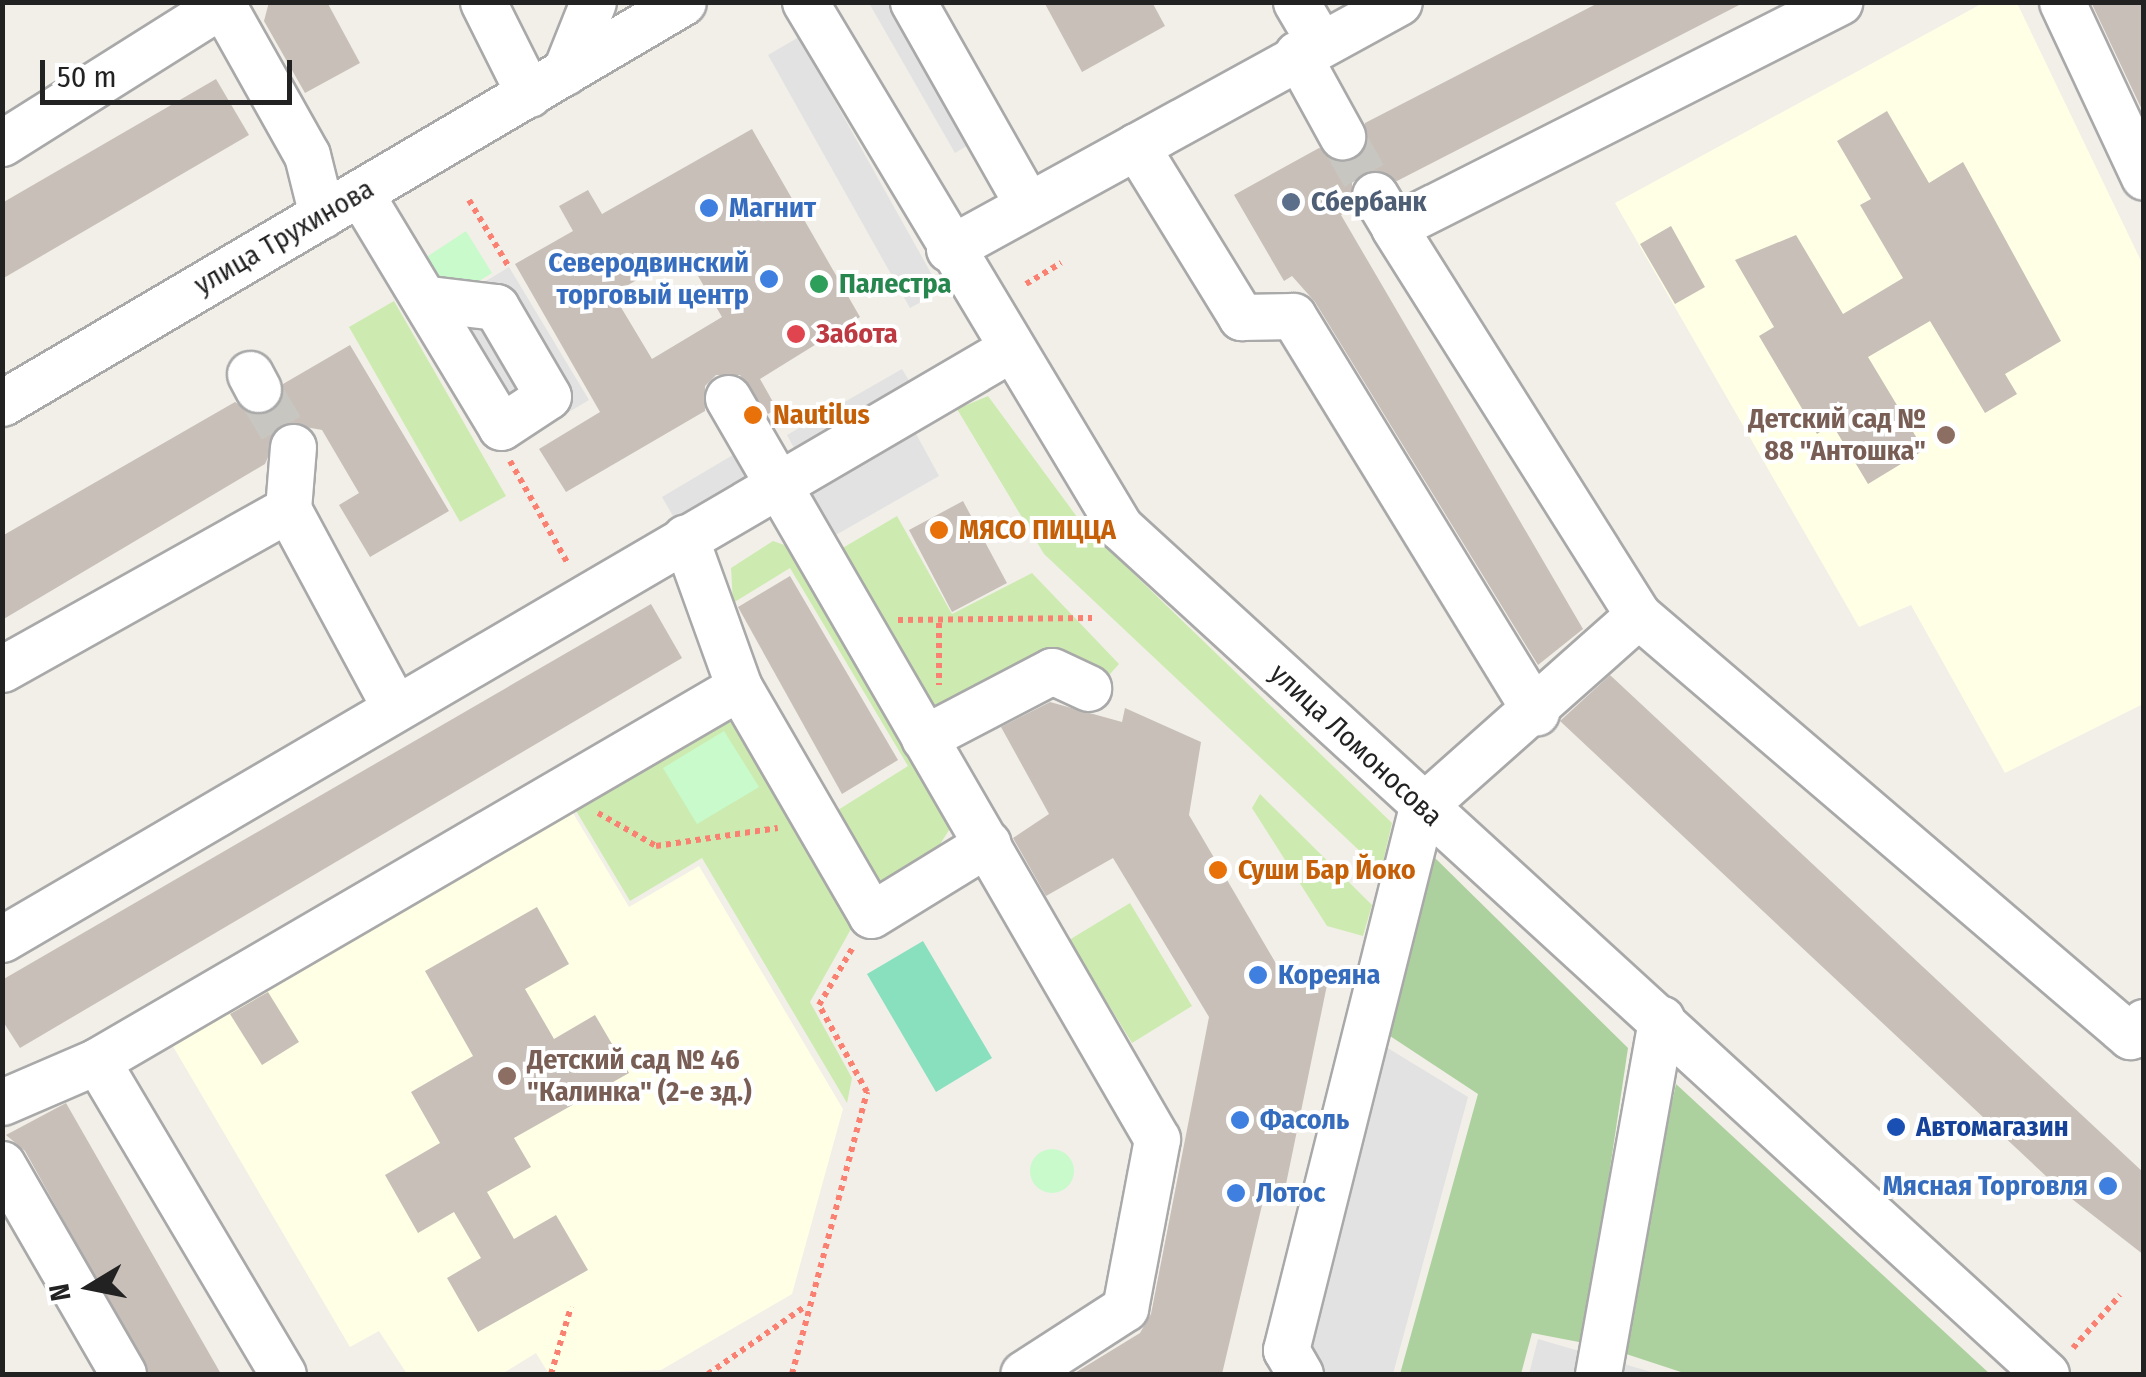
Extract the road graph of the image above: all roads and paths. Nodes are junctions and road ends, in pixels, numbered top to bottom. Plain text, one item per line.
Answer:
1 (483, 2) edge
2 (594, 2) edge
3 (683, 2) edge
4 (805, 2) edge
5 (913, 2) edge
6 (1296, 2) edge
7 (1399, 2) edge
8 (2062, 2) edge
9 (1833, 4) edge
10 (225, 6) edge
11 (1308, 48) junction
12 (547, 83) junction
13 (1342, 136) tunnel mouth
14 (2, 142) edge
15 (1136, 146) junction
16 (2144, 177) edge
17 (470, 200) dead end
18 (341, 204) junction
19 (1028, 205) junction
20 (949, 249) junction
21 (1061, 263) dead end
22 (509, 267) dead end
23 (1026, 284) dead end
24 (1007, 352) junction
25 (728, 398) dead end
26 (2, 403) edge
27 (501, 427) joint
28 (293, 447) tunnel mouth
29 (775, 486) junction
30 (288, 509) junction
31 (685, 537) junction
32 (576, 598) junction
33 (1638, 615) junction
34 (852, 617) junction
35 (1092, 618) dead end
36 (2, 668) edge
37 (738, 687) junction
38 (1088, 688) dead end
39 (395, 708) junction
40 (1536, 713) junction
41 (924, 738) junction
42 (556, 794) junction
43 (1422, 807) junction
44 (816, 822) junction
45 (988, 843) junction
46 (870, 916) junction
47 (2, 939) edge
48 (1661, 1019) junction
49 (2144, 1022) edge
50 (98, 1060) junction
51 (2, 1102) edge
52 (7, 1182) edge
53 (2120, 1295) dead end
54 (808, 1305) junction
55 (571, 1308) dead end
56 (2053, 1368) edge
57 (123, 1374) edge
58 (284, 1374) edge
59 (552, 1374) edge
60 (708, 1374) edge
61 (792, 1374) edge
62 (1023, 1374) edge
63 (1300, 1374) edge
64 (1598, 1374) edge

1 - 12 street
2 - 12 street
3 - 12 street, улица Трухинова
4 - 20 street, улица Ломоносова
5 - 19 street
6 - 11 street
7 - 11 street
8 - 16 street
9 - 33 street
10 - 14 street
10 - 18 street
11 - 13 street
11 - 15 street
12 - 18 street, улица Трухинова
15 - 19 street
15 - 40 street
17 - 22 path
18 - 26 street, улица Трухинова
18 - 27 street
19 - 20 street
20 - 24 street, улица Ломоносова
21 - 23 path
24 - 29 street
24 - 43 street, улица Ломоносова
25 - 29 street
27 - 32 path
28 - 30 street
29 - 31 street
29 - 34 street
30 - 36 street
30 - 39 street
31 - 32 street
31 - 37 street
32 - 39 street
33 - 40 street
33 - 49 street
34 - 35 path
34 - 41 street
37 - 42 street
37 - 44 street
38 - 41 street
39 - 47 street
40 - 43 street
41 - 45 street
42 - 44 path
42 - 50 street
43 - 48 street, улица Ломоносова
43 - 63 street
44 - 46 street
45 - 46 street
45 - 62 street
46 - 54 path
48 - 56 street, улица Ломоносова
48 - 64 street
50 - 51 street
50 - 58 street
52 - 57 street
53 - 56 path
54 - 60 path
54 - 61 path
55 - 59 path

